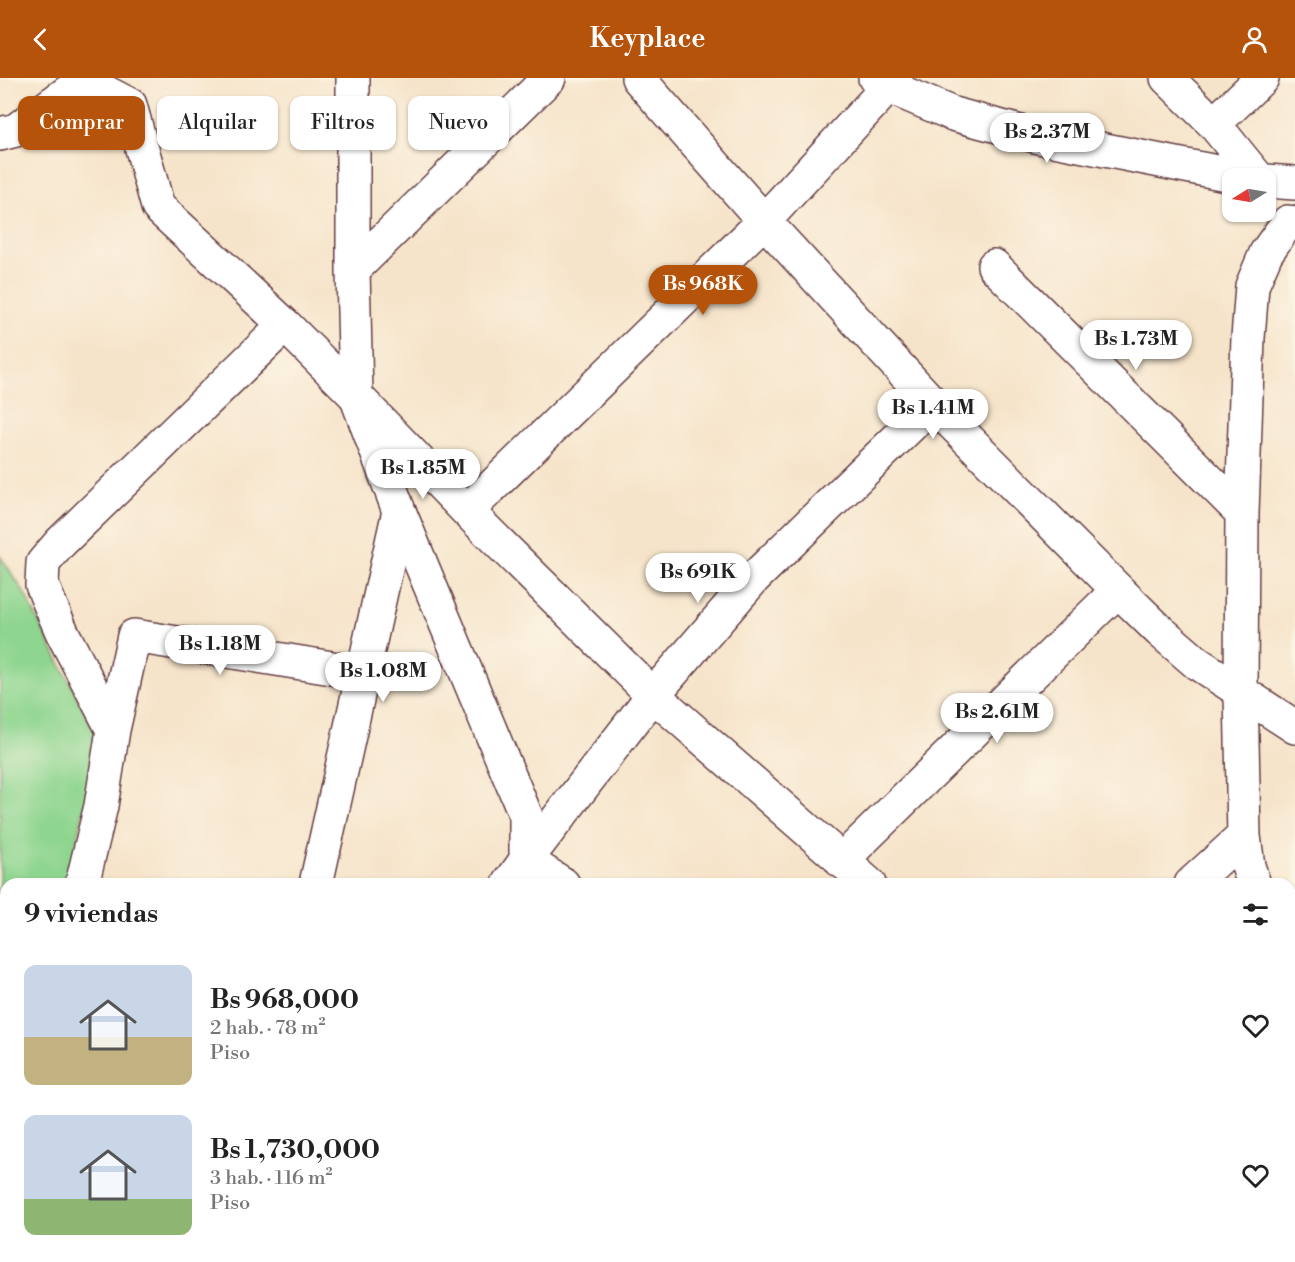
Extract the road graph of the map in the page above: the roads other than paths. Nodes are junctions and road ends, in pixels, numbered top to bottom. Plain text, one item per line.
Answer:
1 (353, 78) edge
2 (549, 78) edge
3 (638, 78) edge
4 (1167, 78) edge
5 (1262, 78) edge
6 (886, 81) edge
7 (1214, 124) junction
8 (0, 134) edge
9 (1250, 168) edge
10 (1222, 173) edge
11 (1276, 182) edge
12 (1295, 183) edge
13 (1276, 204) edge
14 (764, 221) junction
15 (1291, 224) edge
16 (994, 266) dead end
17 (352, 270) junction
18 (285, 325) junction
19 (356, 396) junction
20 (933, 404) junction
21 (399, 511) junction
22 (467, 512) junction
23 (1242, 513) junction
24 (1118, 590) junction
25 (363, 673) junction
26 (1241, 691) junction
27 (653, 695) junction
28 (1295, 727) edge
29 (113, 730) junction
30 (1244, 836) junction
31 (841, 861) junction
32 (518, 872) edge
33 (83, 878) edge
34 (317, 878) edge
35 (540, 878) edge
36 (862, 878) edge
37 (1198, 878) edge
38 (1252, 878) edge

1 - 17 street
2 - 17 street
3 - 14 street
4 - 7 street
5 - 7 street
6 - 10 street
6 - 14 street
7 - 9 street
8 - 18 street
11 - 12 street
13 - 15 street
14 - 20 street
14 - 22 street
15 - 23 street
16 - 23 street
17 - 19 street
18 - 19 street
18 - 29 street
19 - 21 street
19 - 22 street
20 - 24 street
20 - 27 street
21 - 25 street
21 - 32 street
22 - 27 street
23 - 26 street
24 - 26 street
24 - 31 street
25 - 29 street
25 - 34 street
26 - 28 street
26 - 30 street
27 - 31 street
27 - 32 street
29 - 33 street
30 - 37 street
30 - 38 street
31 - 36 street
32 - 35 street

